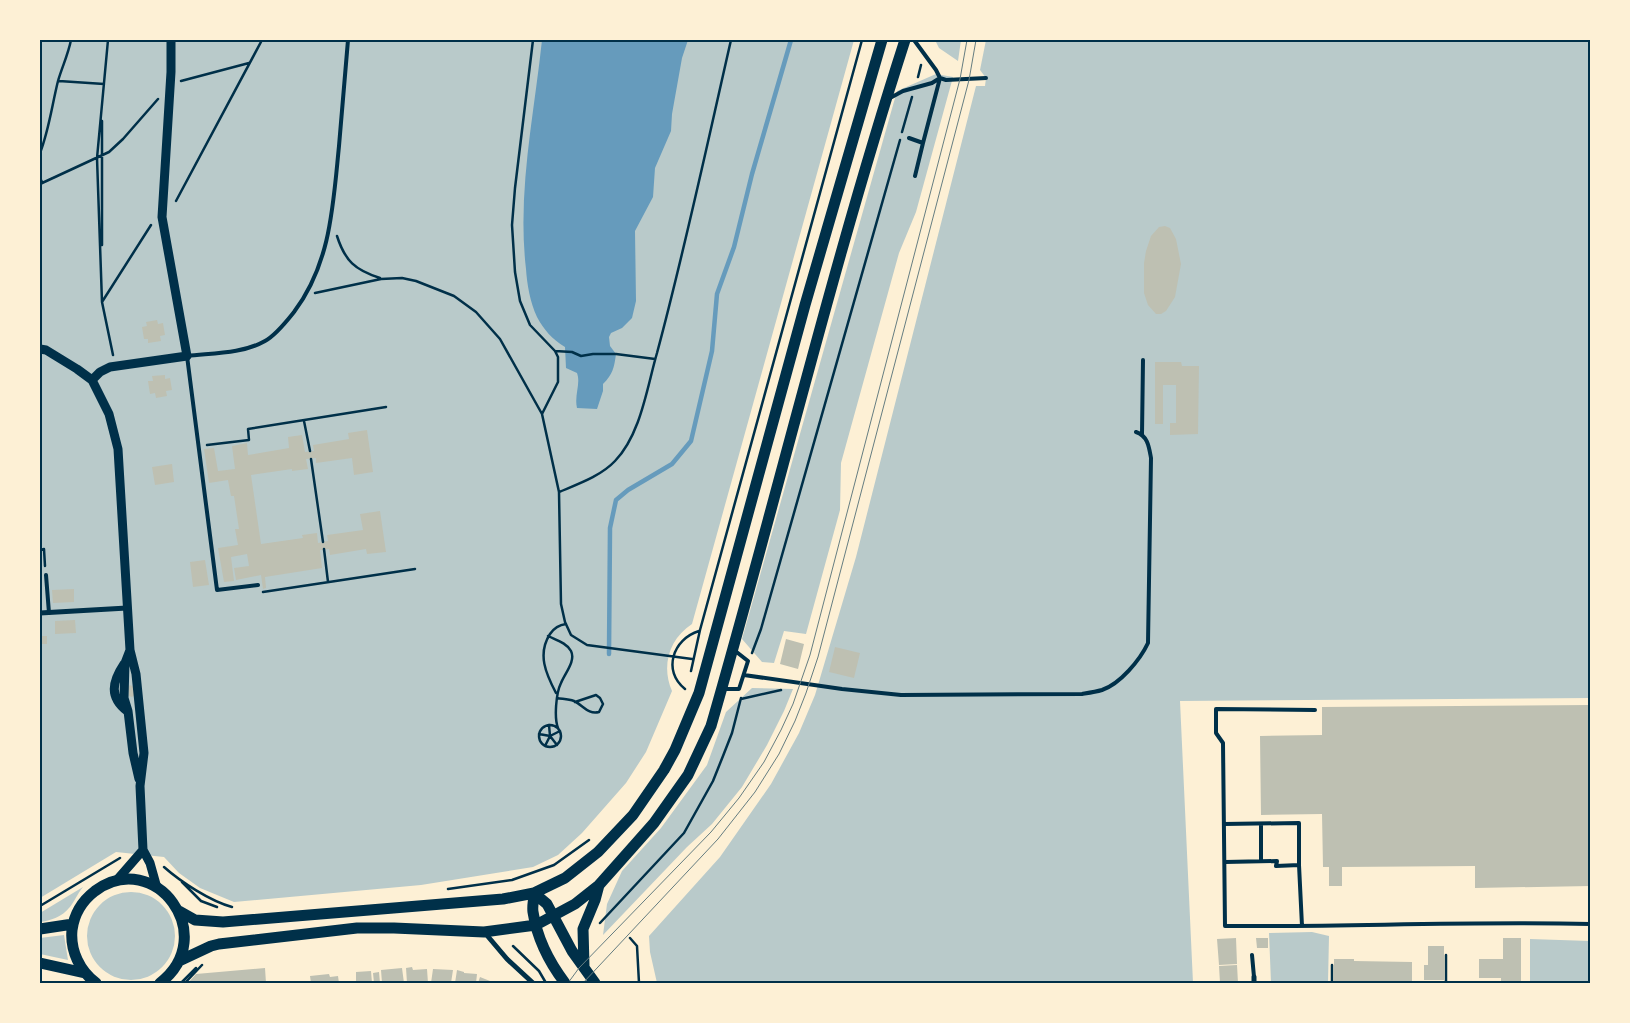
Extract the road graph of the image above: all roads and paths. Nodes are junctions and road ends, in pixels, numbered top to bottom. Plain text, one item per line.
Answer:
1 (71, 40) edge
2 (108, 40) edge
3 (170, 40) edge
4 (262, 40) edge
5 (348, 40) edge
6 (533, 40) edge
7 (731, 40) edge
8 (862, 40) edge
9 (882, 40) edge
10 (905, 40) edge
11 (914, 40) edge
12 (924, 54) junction
13 (940, 78) junction
14 (986, 78) dead end
15 (59, 80) junction
16 (104, 84) junction
17 (915, 88) junction
18 (886, 101) junction
19 (102, 102) junction
20 (909, 138) dead end
21 (923, 143) junction
22 (40, 153) edge
23 (97, 158) junction
24 (914, 176) dead end
25 (40, 178) edge
26 (41, 183) edge
27 (173, 205) dead end
28 (332, 220) junction
29 (152, 224) dead end
30 (381, 279) junction
31 (101, 289) junction
32 (306, 295) junction
33 (102, 302) junction
34 (40, 349) edge
35 (555, 351) junction
36 (113, 356) dead end
37 (187, 356) junction
38 (655, 359) junction
39 (1142, 360) dead end
40 (92, 380) junction
41 (386, 407) dead end
42 (542, 414) junction
43 (304, 420) junction
44 (1136, 432) dead end
45 (1142, 434) junction
46 (200, 446) junction
47 (310, 452) dead end
48 (311, 459) dead end
49 (559, 492) junction
50 (323, 542) dead end
51 (324, 549) dead end
52 (40, 550) edge
53 (415, 569) dead end
54 (46, 575) joint
55 (328, 582) junction
56 (258, 586) joint
57 (127, 608) junction
58 (40, 613) edge
59 (49, 613) junction
60 (566, 624) junction
61 (700, 630) junction
62 (548, 636) junction
63 (732, 648) junction
64 (130, 650) junction
65 (674, 657) junction
66 (692, 659) junction
67 (748, 661) junction
68 (690, 674) dead end
69 (744, 675) junction
70 (688, 681) dead end
71 (796, 683) junction
72 (552, 685) junction
73 (560, 685) junction
74 (722, 689) junction
75 (739, 690) junction
76 (558, 697) junction
77 (741, 699) junction
78 (575, 702) junction
79 (1315, 710) dead end
80 (556, 720) junction
81 (550, 725) junction
82 (559, 730) junction
83 (539, 734) junction
84 (550, 736) junction
85 (558, 745) junction
86 (545, 746) junction
87 (140, 786) junction
88 (1224, 824) junction
89 (1261, 824) junction
90 (595, 835) dead end
91 (143, 850) junction
92 (126, 855) dead end
93 (1261, 861) junction
94 (1225, 862) junction
95 (162, 865) dead end
96 (1299, 866) junction
97 (116, 881) junction
98 (182, 882) junction
99 (599, 886) junction
100 (157, 888) junction
101 (446, 890) dead end
102 (534, 893) junction
103 (40, 906) edge
104 (179, 911) junction
105 (553, 916) junction
106 (606, 916) dead end
107 (74, 924) junction
108 (1590, 924) edge
109 (536, 925) junction
110 (1302, 926) junction
111 (40, 929) edge
112 (484, 932) junction
113 (630, 938) dead end
114 (513, 946) dead end
115 (1252, 955) dead end
116 (1446, 955) dead end
117 (207, 960) dead end
118 (179, 961) junction
119 (40, 962) edge
120 (1332, 965) dead end
121 (584, 968) junction
122 (85, 973) junction
123 (1254, 980) edge
124 (96, 983) edge
125 (160, 983) edge
126 (183, 983) edge
127 (533, 983) edge
128 (546, 983) edge
129 (564, 983) edge
130 (595, 983) edge
131 (639, 983) edge
132 (1332, 983) edge
133 (1446, 983) edge

1 - 15 path
2 - 16 path
3 - 37 street
4 - 27 path
5 - 28 lane
6 - 35 path
7 - 38 path
8 - 61 path
9 - 102 main road
10 - 18 main road
11 - 12 lane
12 - 13 lane
12 - 17 path
13 - 14 lane
13 - 17 lane
13 - 21 lane
15 - 16 path
15 - 22 path
16 - 19 path
17 - 18 lane
17 - 67 path
18 - 63 main road
19 - 23 path
19 - 31 path
20 - 21 lane
21 - 24 lane
23 - 26 path
23 - 31 path
25 - 26 path
28 - 30 path
28 - 32 lane
29 - 33 path
30 - 32 path
30 - 42 path
31 - 33 path
32 - 37 lane
33 - 36 path
34 - 40 street
35 - 38 path
35 - 42 path
37 - 40 street
37 - 46 lane
38 - 49 path
39 - 45 lane
40 - 57 street
41 - 43 path
42 - 49 path
43 - 46 path
43 - 47 path
44 - 45 lane
45 - 71 lane
46 - 56 lane
48 - 50 path
49 - 60 path
51 - 55 path
52 - 54 path
53 - 55 path
54 - 59 lane
55 - 56 path
57 - 59 street
57 - 64 street
58 - 59 street
60 - 62 path
60 - 65 path
61 - 65 path
61 - 66 path
62 - 72 path
62 - 73 path
63 - 67 lane
63 - 74 main road
64 - 87 street
64 - 87 street
65 - 66 path
65 - 70 path
66 - 68 path
67 - 69 lane
69 - 71 lane
69 - 75 lane
71 - 77 path
72 - 73 path
72 - 76 path
73 - 76 path
74 - 75 lane
74 - 99 main road
75 - 77 path
76 - 78 path
76 - 80 path
77 - 106 path
78 - 78 path
79 - 88 lane
80 - 81 path
80 - 82 path
81 - 82 path
81 - 83 path
81 - 84 path
82 - 84 path
82 - 85 path
83 - 84 path
83 - 86 path
84 - 85 path
84 - 86 path
85 - 86 path
87 - 91 street
88 - 89 lane
88 - 94 lane
89 - 93 lane
89 - 96 lane
90 - 101 path
91 - 97 street
91 - 100 street
92 - 103 path
93 - 94 lane
93 - 96 lane
94 - 110 lane
95 - 98 path
96 - 110 lane
97 - 100 main road
97 - 107 main road
98 - 98 path
99 - 105 main road
99 - 121 main road
100 - 104 main road
102 - 104 main road
102 - 105 main road
102 - 109 main road
104 - 118 main road
105 - 109 main road
105 - 121 main road
107 - 111 main road
107 - 122 main road
108 - 110 lane
109 - 112 main road
109 - 129 main road
112 - 118 main road
112 - 127 street
113 - 131 path
114 - 128 path
115 - 123 lane
116 - 133 path
117 - 126 path
118 - 125 main road
119 - 122 main road
120 - 132 path
121 - 130 main road
122 - 124 main road

